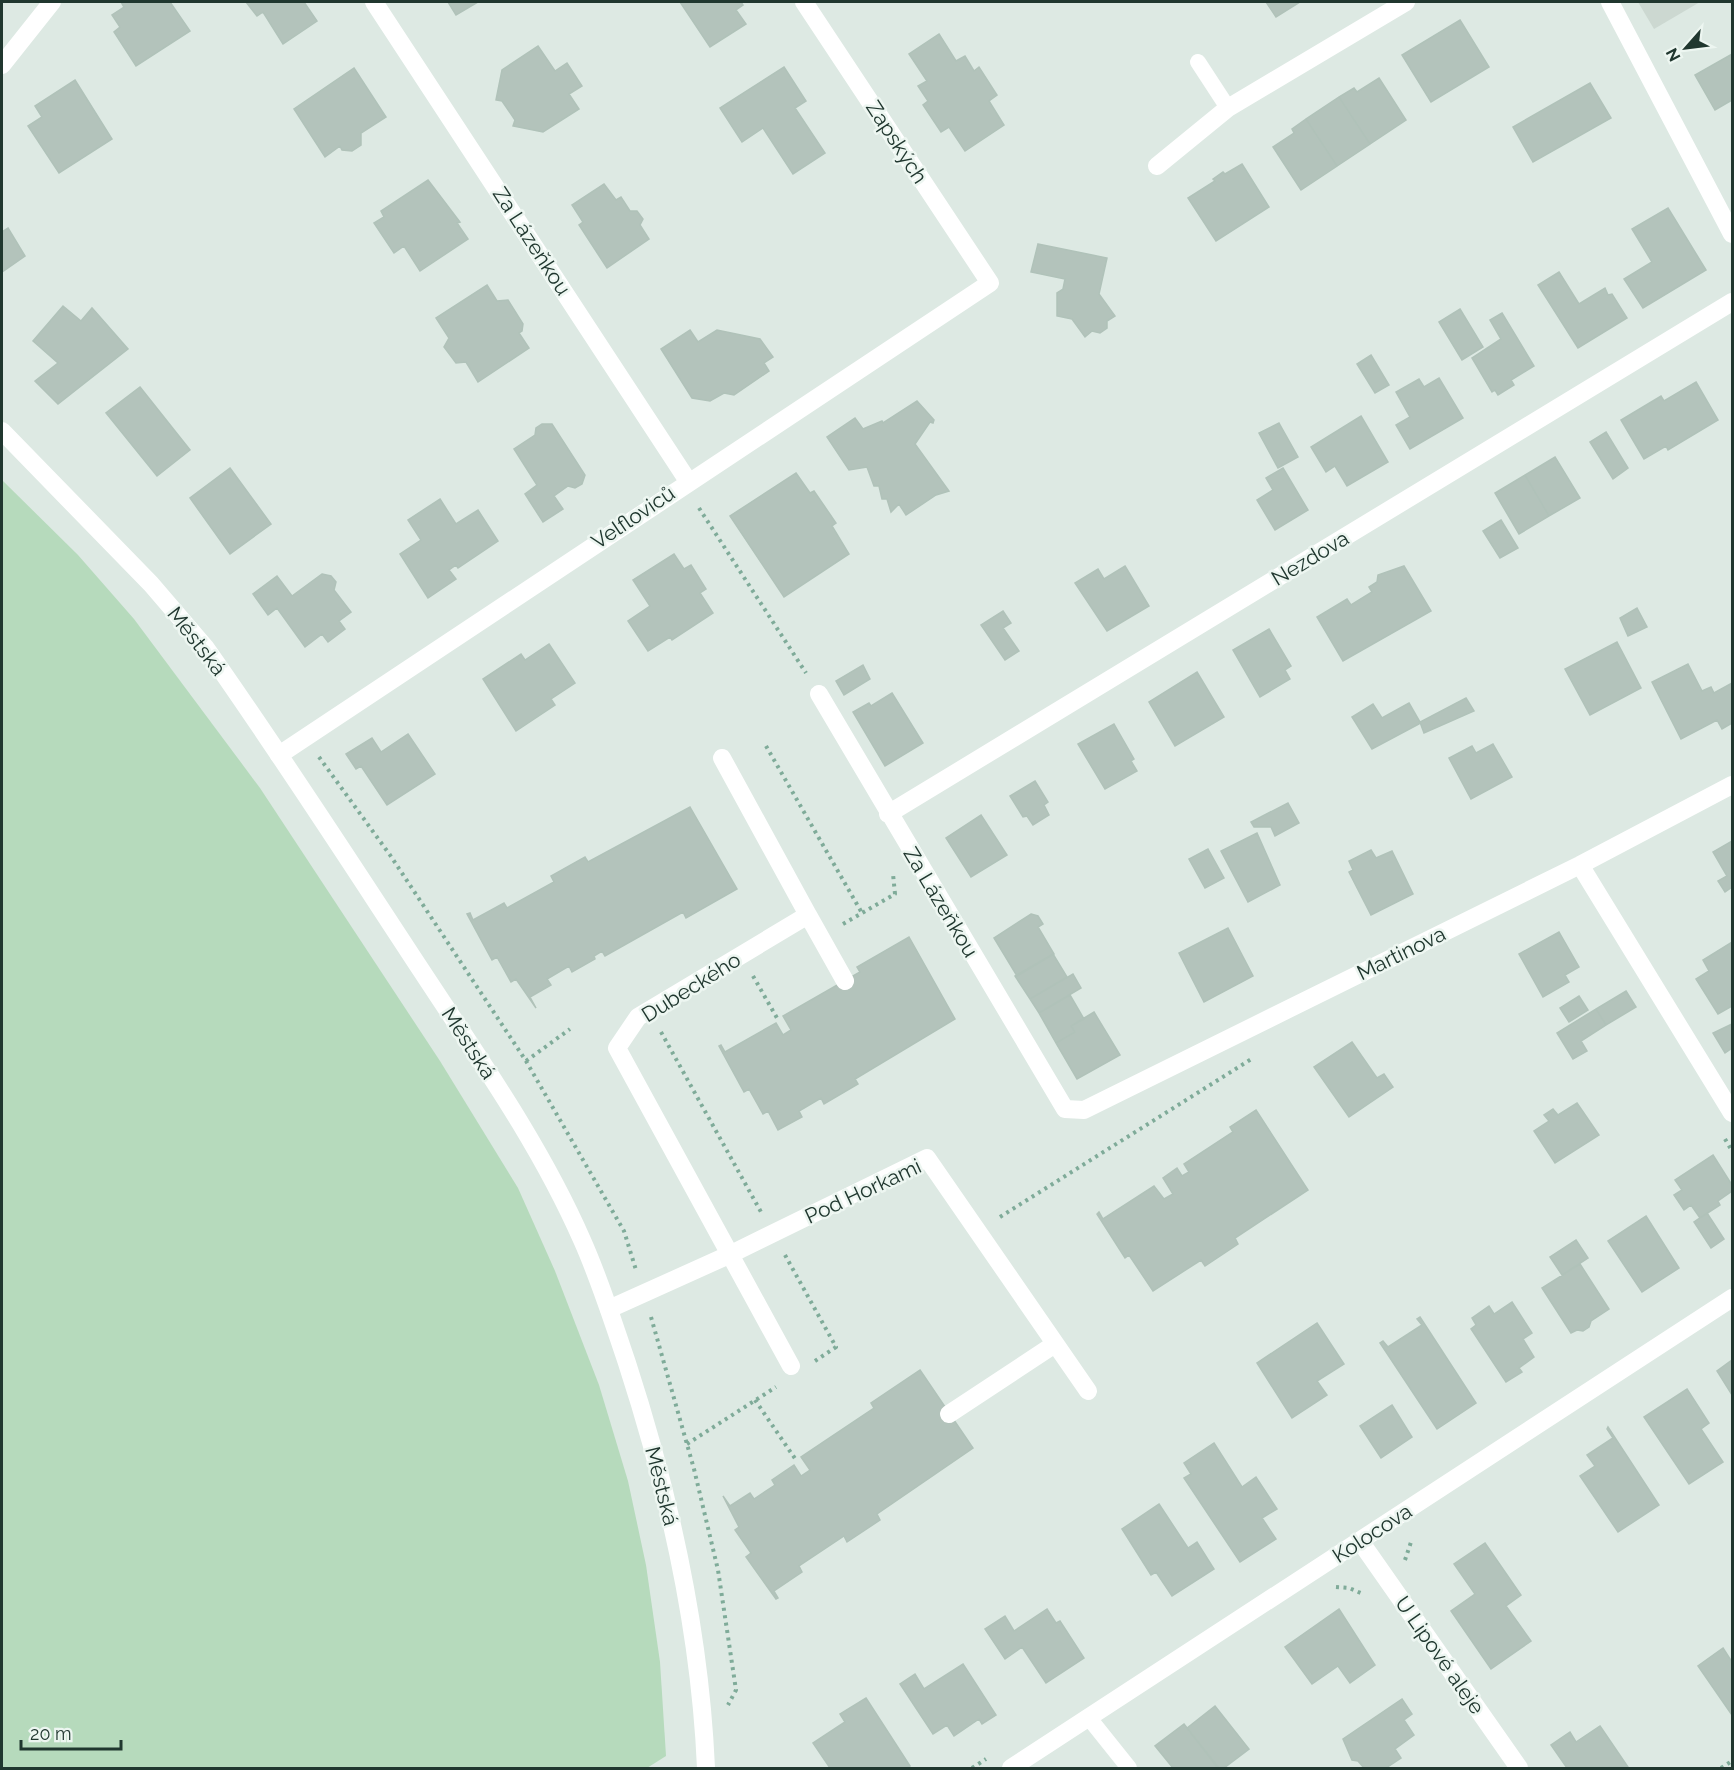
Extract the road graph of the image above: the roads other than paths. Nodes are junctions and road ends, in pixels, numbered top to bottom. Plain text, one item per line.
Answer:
1 (52, 2) edge
2 (374, 2) edge
3 (804, 2) edge
4 (1406, 2) edge
5 (1610, 2) edge
6 (1198, 62) dead end
7 (2, 65) edge
8 (1228, 108) junction
9 (1157, 166) dead end
10 (1732, 234) edge
11 (990, 283) joint
12 (1732, 302) edge
13 (2, 431) edge
14 (688, 481) junction
15 (819, 694) road end
16 (279, 755) junction
17 (722, 758) dead end
18 (1732, 785) edge
19 (888, 814) junction
20 (1580, 865) junction
21 (808, 915) junction
22 (845, 981) dead end
23 (1065, 1109) joint
24 (1732, 1113) edge
25 (731, 1254) junction
26 (1732, 1298) edge
27 (609, 1309) junction
28 (1055, 1344) junction
29 (800, 1366) road end
30 (1088, 1391) dead end
31 (949, 1414) dead end
32 (1360, 1541) junction
33 (1089, 1718) junction
34 (706, 1768) edge
35 (1011, 1768) edge
36 (1129, 1768) edge
37 (1519, 1768) edge

1 - 7 street
2 - 14 street, Za Lázeňkou
3 - 11 street, Zapských
4 - 8 street
5 - 10 street
6 - 8 lane
8 - 9 street
11 - 14 street, Velfloviců
12 - 19 street, Nezdova
13 - 16 street, Městská
14 - 16 street, Velfloviců
15 - 19 street, Za Lázeňkou
16 - 27 street, Městská
17 - 21 street
18 - 20 street, Martinova
19 - 23 street, Za Lázeňkou
20 - 23 street, Martinova
20 - 24 street
21 - 22 street
21 - 25 street, Dubeckého
25 - 27 street, Pod Horkami
25 - 28 street, Pod Horkami
25 - 29 street, Dubeckého
26 - 32 street, Kolocova
27 - 34 street, Městská
28 - 30 street, Pod Horkami
28 - 31 street
32 - 33 street, Kolocova
32 - 37 street, U Lipové aleje
33 - 35 street, Kolocova
33 - 36 lane

